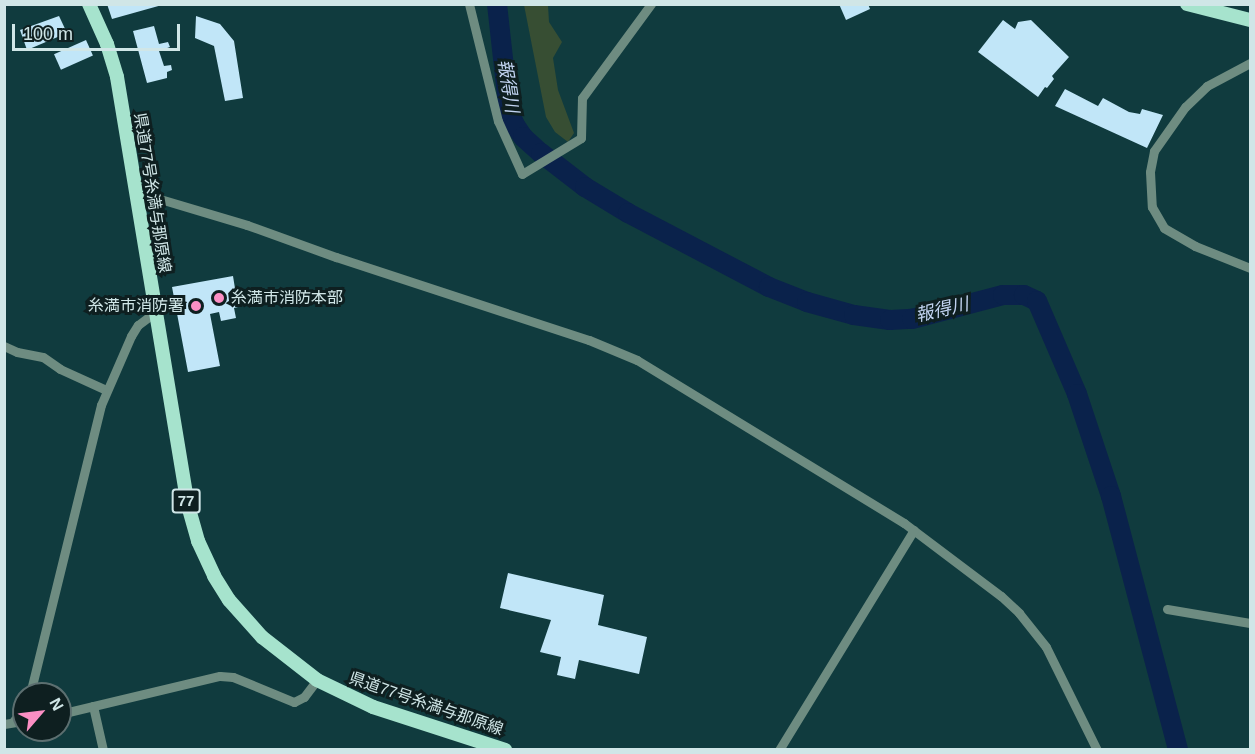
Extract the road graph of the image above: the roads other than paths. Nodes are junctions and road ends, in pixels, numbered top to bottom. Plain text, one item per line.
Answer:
1 (89, 4) edge
2 (469, 4) edge
3 (651, 4) edge
4 (1187, 4) edge
5 (1211, 7) edge
6 (1251, 20) edge
7 (1251, 63) edge
8 (136, 198) junction
9 (1251, 268) edge
10 (155, 312) junction
11 (4, 346) edge
12 (106, 390) junction
13 (914, 530) junction
14 (1167, 609) dead end
15 (1251, 623) edge
16 (317, 680) junction
17 (33, 682) edge
18 (93, 706) junction
19 (72, 711) edge
20 (103, 750) edge
21 (505, 750) edge
22 (779, 750) edge
23 (1097, 750) edge

1 - 8 main road, 県道77号糸満与那原線 / 77
2 - 3 street
4 - 5 main road
5 - 6 main road
7 - 9 street
8 - 10 main road, 県道77号糸満与那原線 / 77
8 - 13 street
10 - 12 street
10 - 16 main road, 県道77号糸満与那原線 / 77
11 - 12 street
12 - 17 street
13 - 22 street
13 - 23 street
14 - 15 street
16 - 18 street
16 - 21 main road, 県道77号糸満与那原線 / 77
18 - 19 street
18 - 20 street

